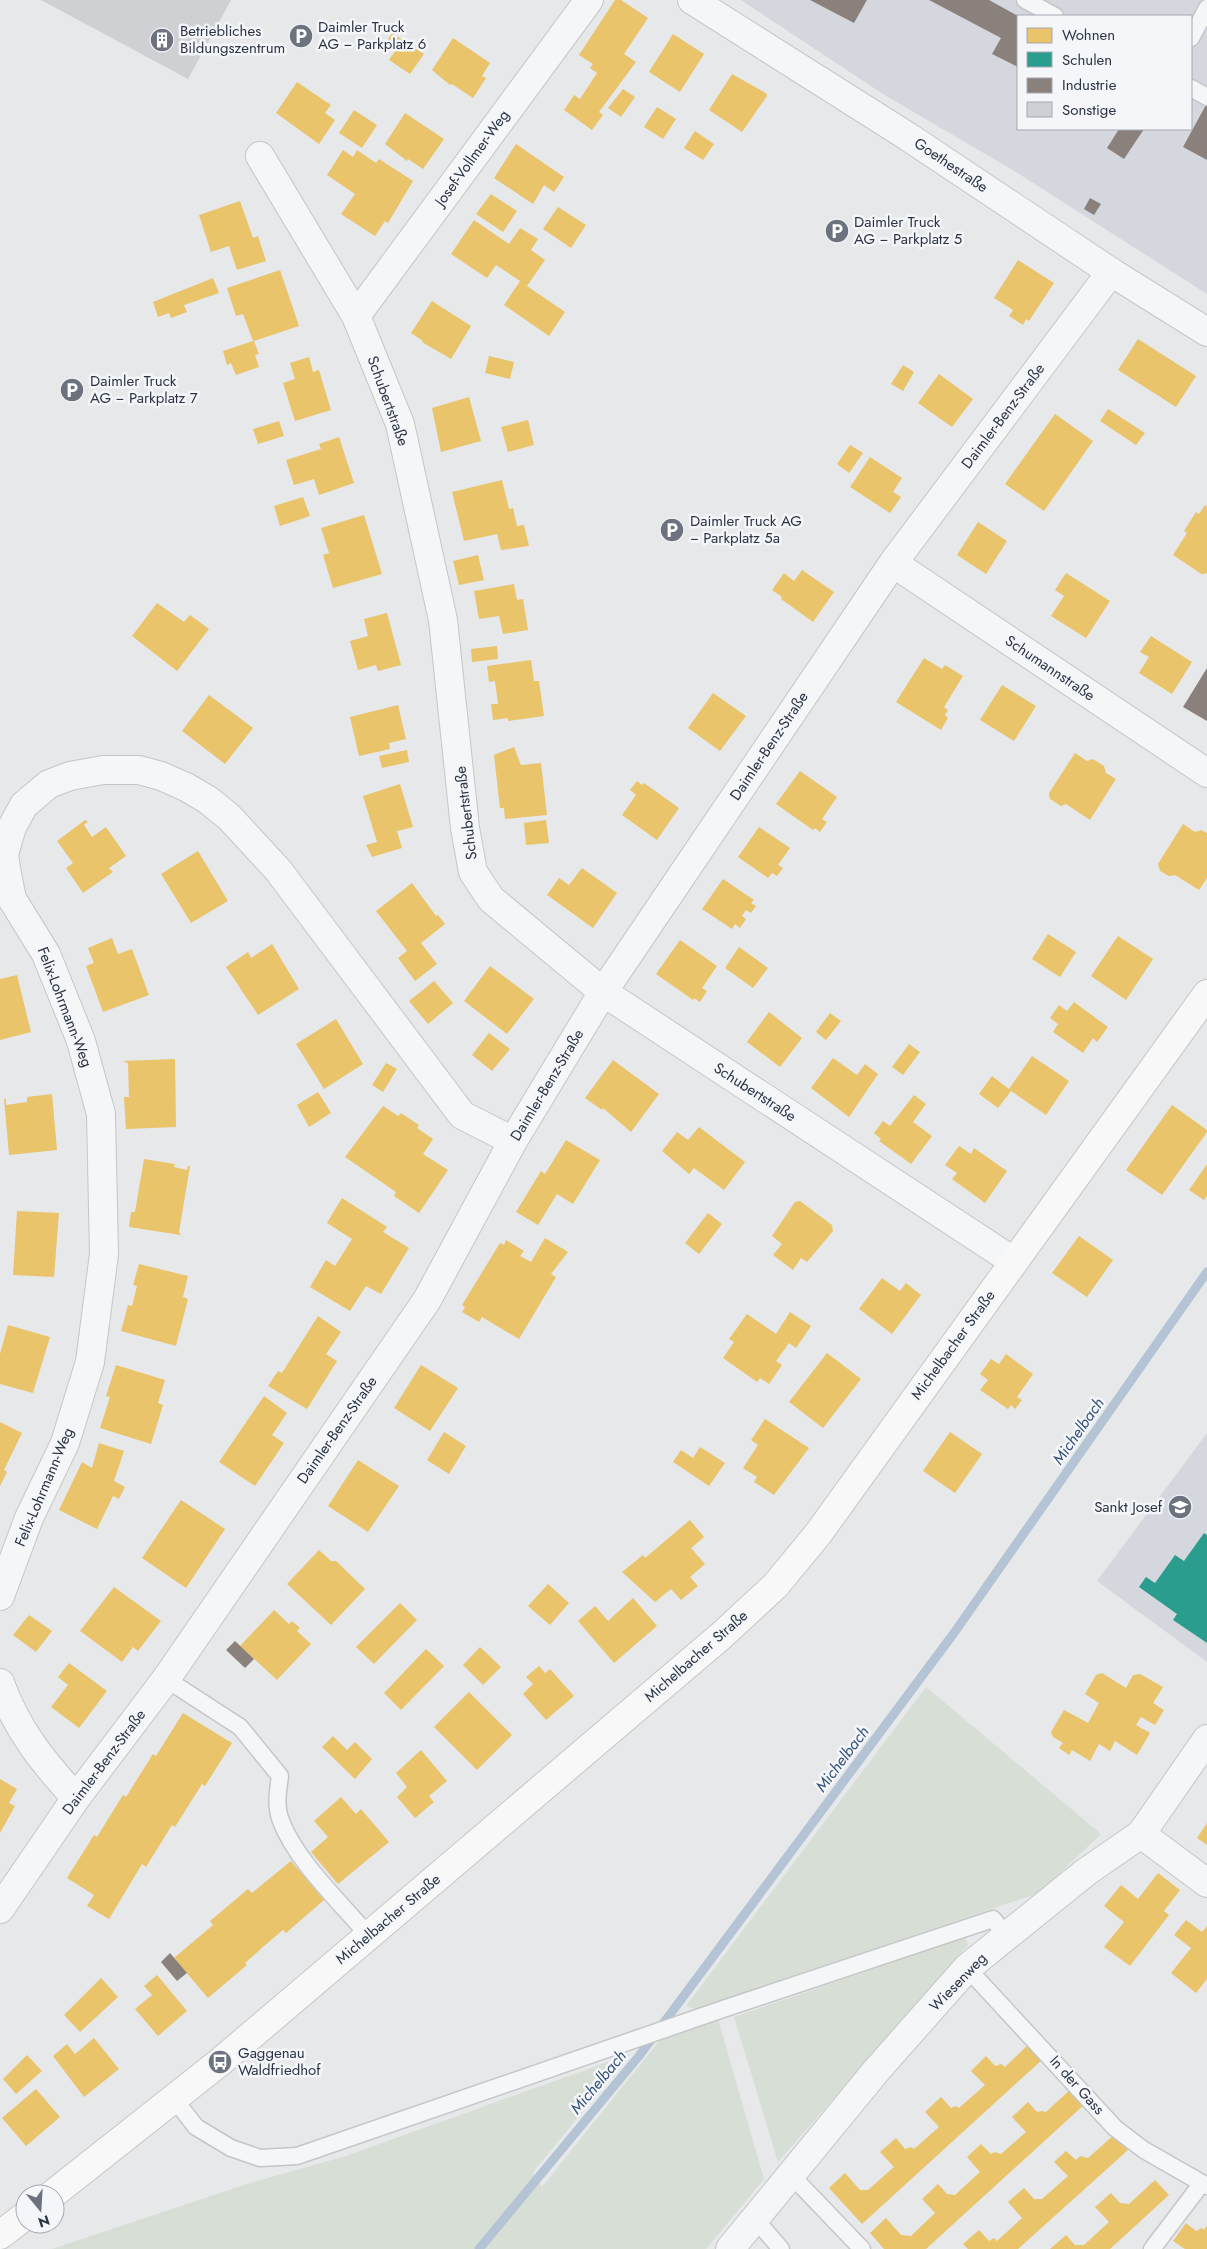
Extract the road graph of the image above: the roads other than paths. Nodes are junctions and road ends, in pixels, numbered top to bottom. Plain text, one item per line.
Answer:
1 (588, 0) edge
2 (692, 0) edge
3 (1025, 0) edge
4 (1207, 8) edge
5 (1053, 15) edge
6 (1192, 36) edge
7 (1192, 89) edge
8 (1207, 97) edge
9 (260, 156) dead end
10 (1111, 272) junction
11 (356, 316) junction
12 (1207, 332) edge
13 (893, 563) junction
14 (1205, 768) edge
15 (603, 992) junction
16 (1207, 994) edge
17 (513, 1141) junction
18 (1013, 1261) junction
19 (0, 1596) edge
20 (166, 1678) junction
21 (0, 1683) edge
22 (1207, 1739) edge
23 (76, 1798) junction
24 (1141, 1834) junction
25 (1207, 1883) edge
26 (0, 1908) edge
27 (1006, 1935) junction
28 (369, 1936) junction
29 (967, 1968) junction
30 (174, 2100) junction
31 (792, 2176) junction
32 (65, 2185) edge
33 (1204, 2185) edge
34 (756, 2220) junction
35 (15, 2224) edge
36 (0, 2235) edge
37 (730, 2249) edge
38 (782, 2249) edge
39 (862, 2249) edge
40 (1152, 2249) edge

1 - 11 street, Josef-Vollmer-Weg
2 - 10 street, Goethestraße
3 - 5 lane
4 - 6 lane
7 - 8 lane
9 - 11 street, Schubertstraße
10 - 12 street, Goethestraße
10 - 13 street, Daimler-Benz-Straße
11 - 15 street, Schubertstraße
13 - 14 street, Schumannstraße
13 - 15 street, Daimler-Benz-Straße
15 - 17 street, Daimler-Benz-Straße
15 - 18 street, Schubertstraße
16 - 18 main road, Michelbacher Straße
17 - 19 street, Felix-Lohrmann-Weg
17 - 20 street, Daimler-Benz-Straße
18 - 28 main road, Michelbacher Straße
20 - 23 street, Daimler-Benz-Straße
20 - 28 lane
21 - 23 street
22 - 24 street, Wiesenweg
23 - 26 street, Daimler-Benz-Straße
24 - 25 street
24 - 27 street, Wiesenweg
27 - 29 street, Wiesenweg
27 - 30 lane
28 - 30 main road, Michelbacher Straße
29 - 31 street, Wiesenweg
29 - 33 lane, In der Gass
30 - 32 main road, Michelbacher Straße
31 - 34 street, Wiesenweg
31 - 39 lane
33 - 40 lane, In der Gass
34 - 37 street, Wiesenweg
34 - 38 lane
35 - 36 main road

